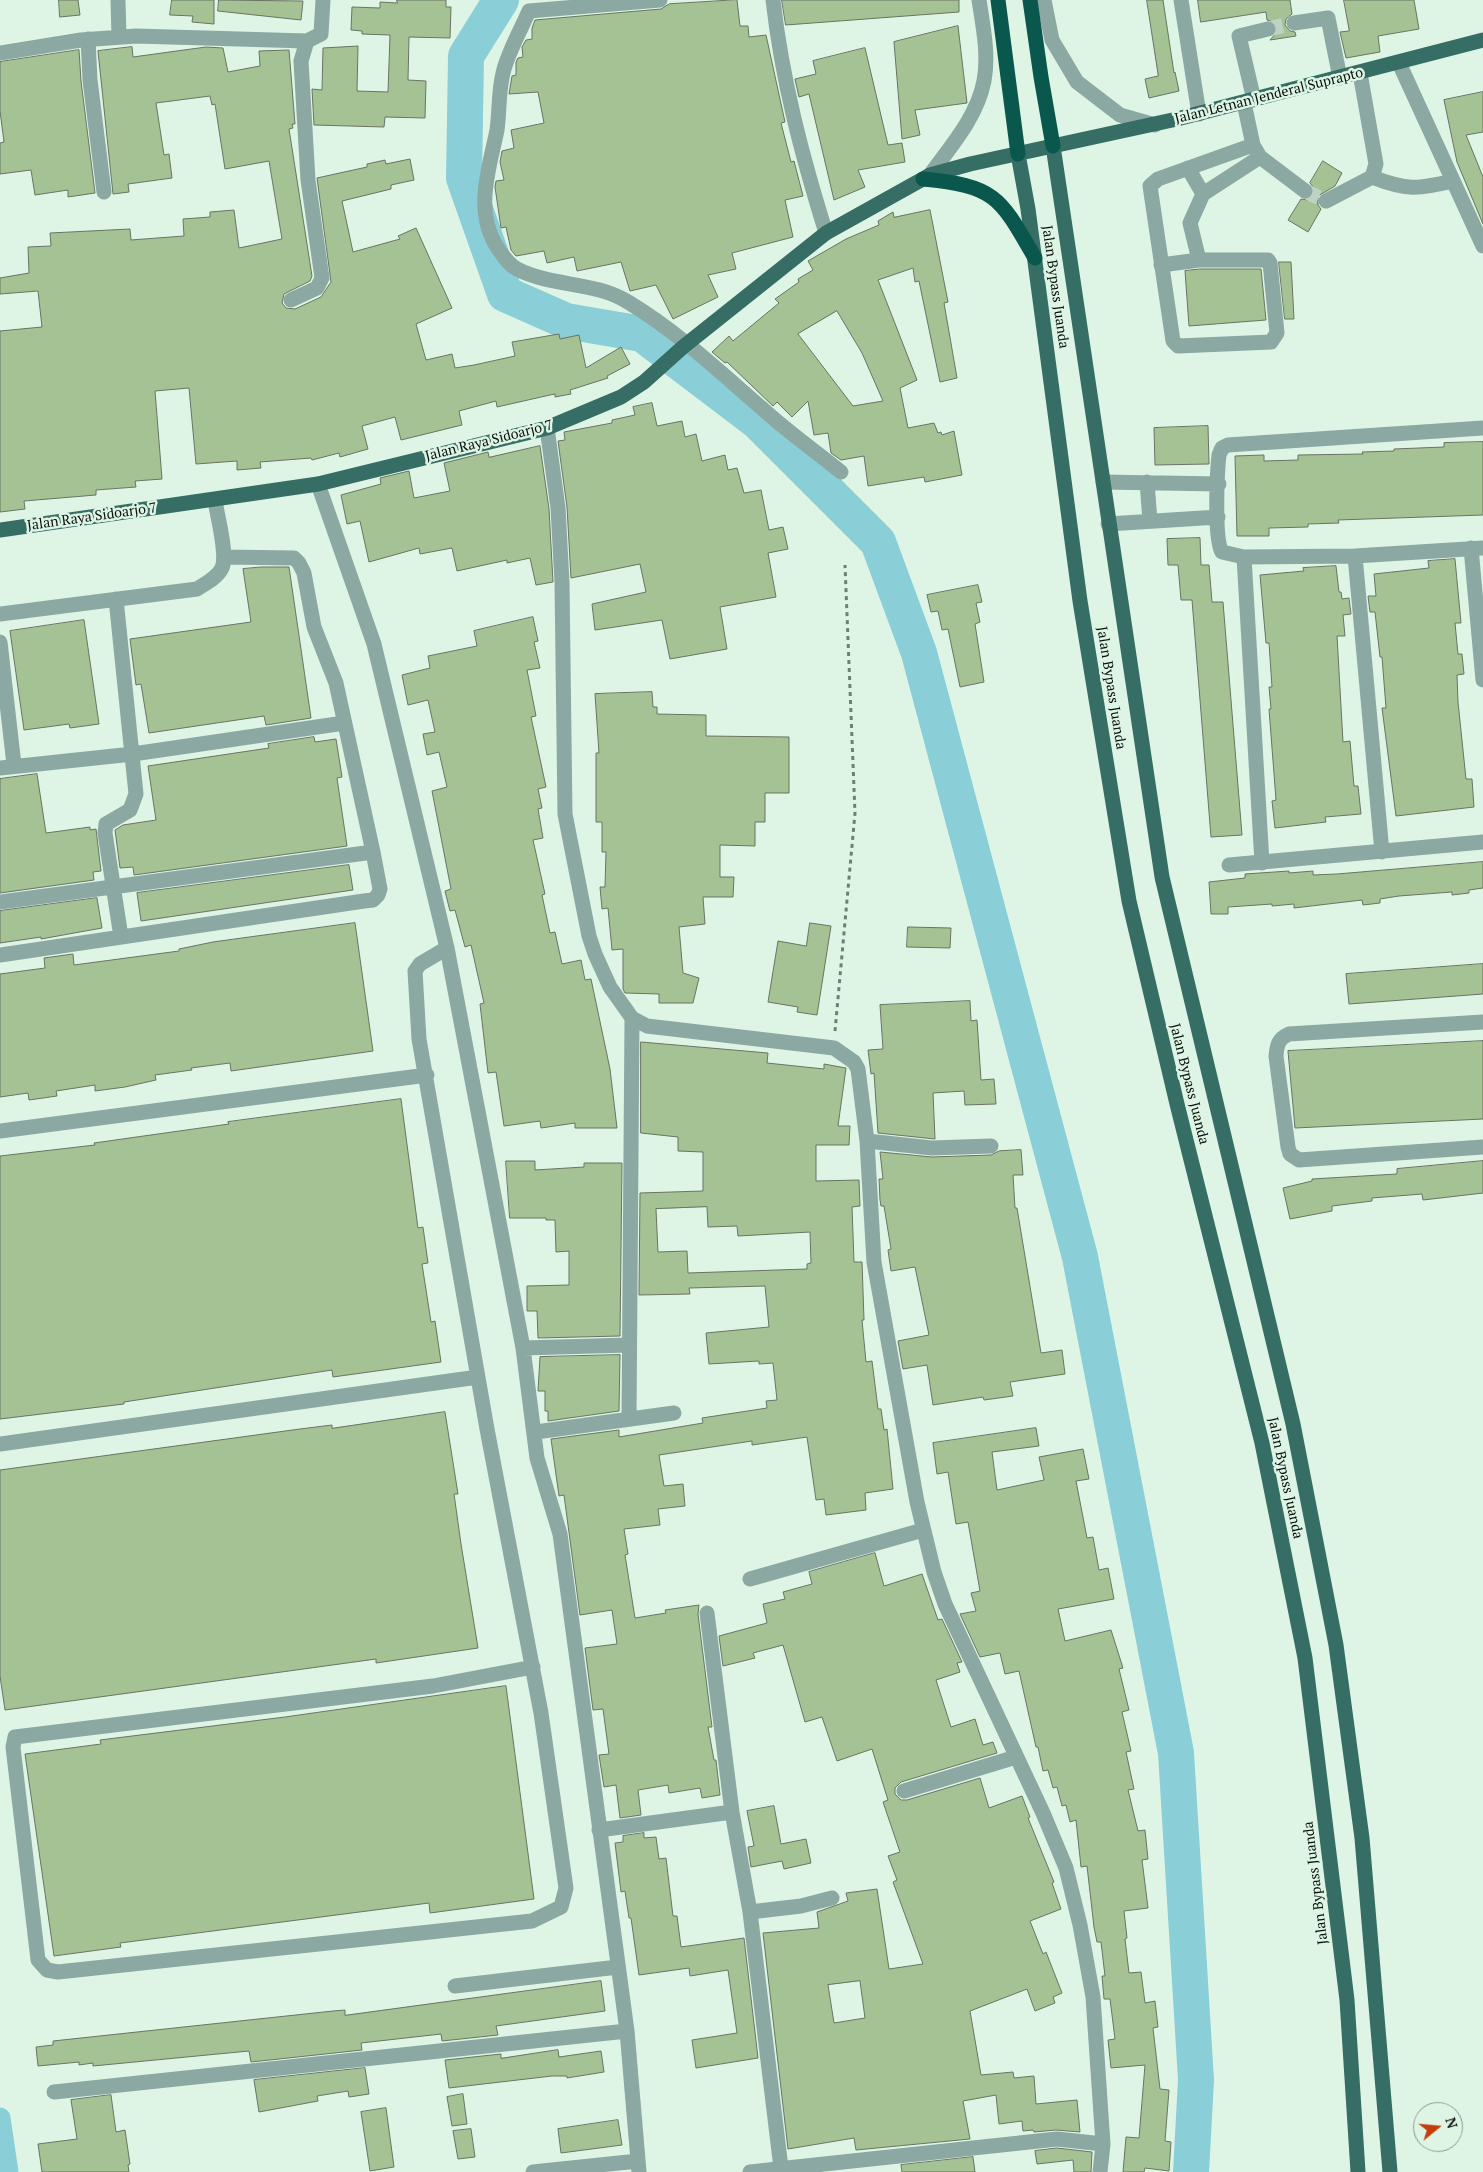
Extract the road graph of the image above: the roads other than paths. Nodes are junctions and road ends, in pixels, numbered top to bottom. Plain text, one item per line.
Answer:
1 (118, 0) edge
2 (323, 0) edge
3 (660, 0) edge
4 (773, 0) edge
5 (979, 0) edge
6 (998, 0) edge
7 (1030, 0) edge
8 (1044, 0) edge
9 (1181, 0) edge
10 (1294, 23) tunnel mouth
11 (1268, 28) tunnel mouth
12 (119, 37) junction
13 (88, 39) junction
14 (1483, 40) edge
15 (307, 41) junction
16 (0, 53) edge
17 (1399, 63) junction
18 (1360, 73) junction
19 (1340, 78) junction
20 (1249, 102) junction
21 (1198, 114) junction
22 (1155, 125) junction
23 (1053, 146) junction
24 (1257, 151) junction
25 (1018, 154) junction
26 (1188, 168) junction
27 (927, 177) junction
28 (1372, 177) junction
29 (1453, 181) junction
30 (1305, 191) tunnel mouth
31 (104, 192) dead end
32 (1203, 194) junction
33 (1326, 201) dead end
34 (826, 233) junction
35 (1483, 246) edge
36 (1035, 258) junction
37 (1199, 260) junction
38 (1161, 265) junction
39 (291, 300) dead end
40 (685, 345) junction
41 (547, 428) junction
42 (1483, 428) edge
43 (840, 472) dead end
44 (1103, 482) junction
45 (1147, 482) junction
46 (318, 484) junction
47 (1219, 484) junction
48 (215, 500) junction
49 (1218, 516) junction
50 (1150, 521) junction
51 (1108, 524) junction
52 (0, 530) edge
53 (1477, 548) edge
54 (1354, 556) junction
55 (224, 557) junction
56 (1244, 557) junction
57 (116, 599) junction
58 (0, 614) edge
59 (0, 642) edge
60 (1483, 680) edge
61 (344, 723) junction
62 (133, 754) junction
63 (7, 766) edge
64 (1483, 842) edge
65 (373, 852) junction
66 (1382, 852) junction
67 (1262, 863) junction
68 (1229, 865) dead end
69 (112, 887) junction
70 (0, 902) edge
71 (121, 937) junction
72 (448, 948) junction
73 (0, 955) edge
74 (632, 1018) junction
75 (1483, 1022) edge
76 (427, 1075) junction
77 (0, 1131) edge
78 (867, 1141) junction
79 (991, 1146) dead end
80 (1483, 1147) edge
81 (629, 1345) junction
82 (523, 1348) junction
83 (478, 1377) junction
84 (674, 1413) dead end
85 (629, 1419) junction
86 (536, 1432) junction
87 (0, 1444) edge
88 (924, 1530) junction
89 (750, 1579) dead end
90 (706, 1613) dead end
91 (533, 1667) junction
92 (1016, 1757) junction
93 (904, 1791) dead end
94 (732, 1812) junction
95 (599, 1830) junction
96 (832, 1898) dead end
97 (750, 1912) junction
98 (618, 1967) junction
99 (455, 1986) dead end
100 (627, 2031) junction
101 (54, 2092) dead end
102 (1103, 2144) junction
103 (638, 2167) edge
104 (781, 2168) junction
105 (533, 2172) edge
106 (750, 2172) edge
107 (1100, 2172) edge
108 (1358, 2172) edge
109 (1390, 2172) edge

1 - 12 street
2 - 15 street
3 - 40 street
4 - 34 street
5 - 27 street
6 - 25 highway, Jalan Bypass Juanda
7 - 23 highway, Jalan Bypass Juanda
8 - 22 street
9 - 21 street
10 - 19 street
11 - 20 street
12 - 13 street
12 - 15 street
13 - 16 street
13 - 31 street
14 - 17 main road, Jalan Letnan Jenderal Suprapto
15 - 39 street
17 - 18 main road, Jalan Letnan Jenderal Suprapto
17 - 29 street
18 - 19 main road, Jalan Letnan Jenderal Suprapto
18 - 28 street
19 - 20 main road, Jalan Letnan Jenderal Suprapto
20 - 21 main road, Jalan Letnan Jenderal Suprapto
20 - 24 street
21 - 22 main road, Jalan Letnan Jenderal Suprapto
22 - 23 main road, Jalan Letnan Jenderal Suprapto
23 - 25 main road, Jalan Raya Sidoarjo 7
23 - 44 main road, Jalan Bypass Juanda
24 - 26 street
24 - 30 street
24 - 32 street
25 - 27 main road, Jalan Raya Sidoarjo 7
25 - 36 main road, Jalan Bypass Juanda
26 - 32 street
26 - 38 street
27 - 34 main road, Jalan Raya Sidoarjo 7
27 - 36 highway
28 - 29 street
28 - 33 street
29 - 35 street
32 - 37 street
34 - 40 main road, Jalan Raya Sidoarjo 7
36 - 108 main road, Jalan Bypass Juanda
37 - 38 street
37 - 38 street
40 - 41 main road, Jalan Raya Sidoarjo 7
40 - 43 street
41 - 46 main road, Jalan Raya Sidoarjo 7
41 - 74 street
42 - 47 street
44 - 45 street
44 - 51 main road, Jalan Bypass Juanda
45 - 47 street
45 - 50 street
46 - 48 main road, Jalan Raya Sidoarjo 7
46 - 72 street
47 - 49 street
48 - 52 main road, Jalan Raya Sidoarjo 7
48 - 55 street
49 - 50 street
49 - 56 street
50 - 51 street
51 - 109 main road, Jalan Bypass Juanda
53 - 54 street
53 - 60 street
54 - 56 street
54 - 66 street
55 - 57 street
55 - 61 street
56 - 67 street
57 - 58 street
57 - 62 street
59 - 63 street
61 - 62 street
61 - 65 street
62 - 63 street
62 - 69 street
64 - 66 street
65 - 69 street
65 - 71 street
66 - 67 street
67 - 68 street
69 - 70 street
69 - 71 street
71 - 73 street
72 - 76 street
72 - 82 street
74 - 78 street
74 - 81 street
75 - 80 street
76 - 77 street
76 - 83 street
78 - 79 street
78 - 88 street
81 - 82 street
81 - 85 street
82 - 86 street
83 - 87 street
83 - 91 street
84 - 85 street
85 - 86 street
86 - 95 street
88 - 89 street
88 - 92 street
90 - 94 street
91 - 91 street
92 - 93 street
92 - 102 street
94 - 95 street
94 - 97 street
95 - 98 street
96 - 97 street
97 - 104 street
98 - 99 street
98 - 100 street
100 - 101 street
100 - 103 street
102 - 104 street
102 - 107 street
103 - 105 street
104 - 106 street

